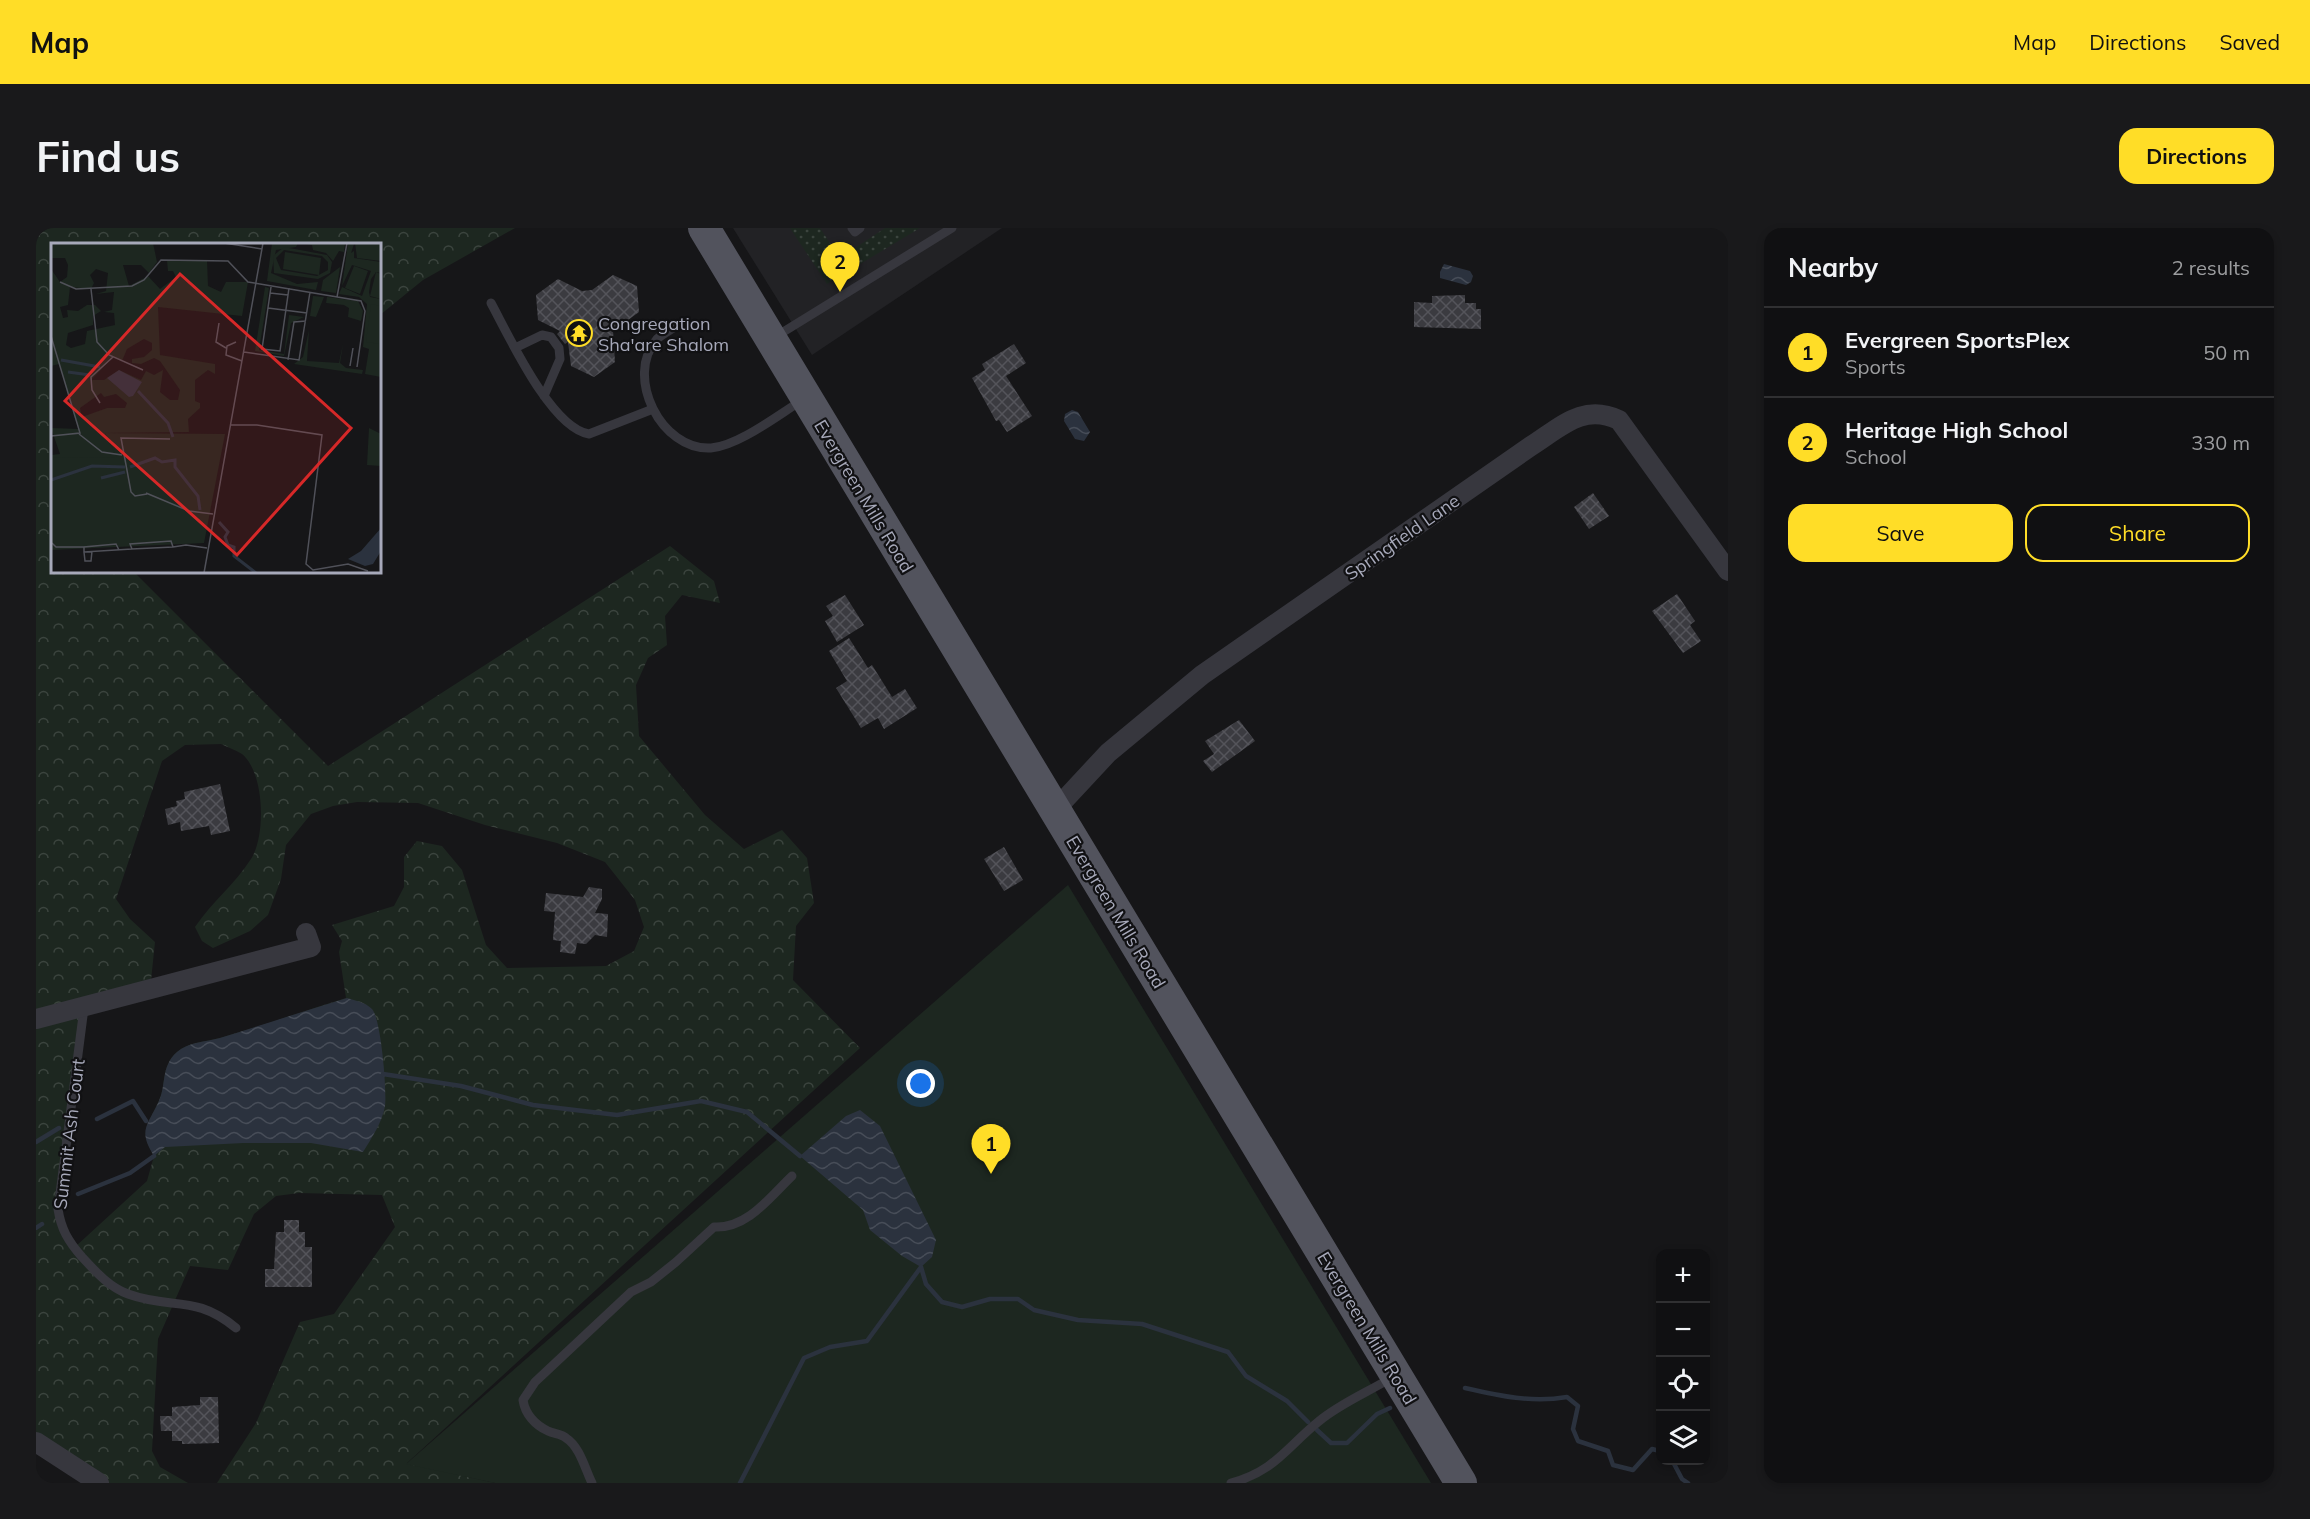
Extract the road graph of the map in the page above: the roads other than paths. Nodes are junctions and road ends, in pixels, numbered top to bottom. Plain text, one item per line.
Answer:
1 (704, 228) edge
2 (852, 228) edge
3 (860, 228) edge
4 (952, 228) edge
5 (491, 303) dead end
6 (676, 326) dead end
7 (773, 339) junction
8 (515, 348) junction
9 (544, 396) junction
10 (806, 398) junction
11 (653, 409) junction
12 (1728, 571) edge
13 (1054, 810) junction
14 (306, 933) dead end
15 (84, 1008) junction
16 (36, 1019) edge
17 (792, 1176) dead end
18 (236, 1328) dead end
19 (1396, 1376) junction
20 (36, 1442) edge
21 (99, 1483) edge
22 (592, 1483) edge
23 (1231, 1483) edge
24 (1461, 1483) edge

1 - 7 main road, Evergreen Mills Road
2 - 3 lane
4 - 7 lane
5 - 8 lane
6 - 11 lane
7 - 10 main road, Evergreen Mills Road
8 - 9 lane
8 - 9 lane
9 - 11 lane
10 - 11 lane
10 - 13 main road, Evergreen Mills Road
12 - 13 street, Springfield Lane
13 - 19 main road, Evergreen Mills Road
14 - 15 street
15 - 16 street
15 - 18 lane, Summit Ash Court
17 - 22 lane
19 - 23 lane
19 - 24 main road, Evergreen Mills Road
20 - 21 street

